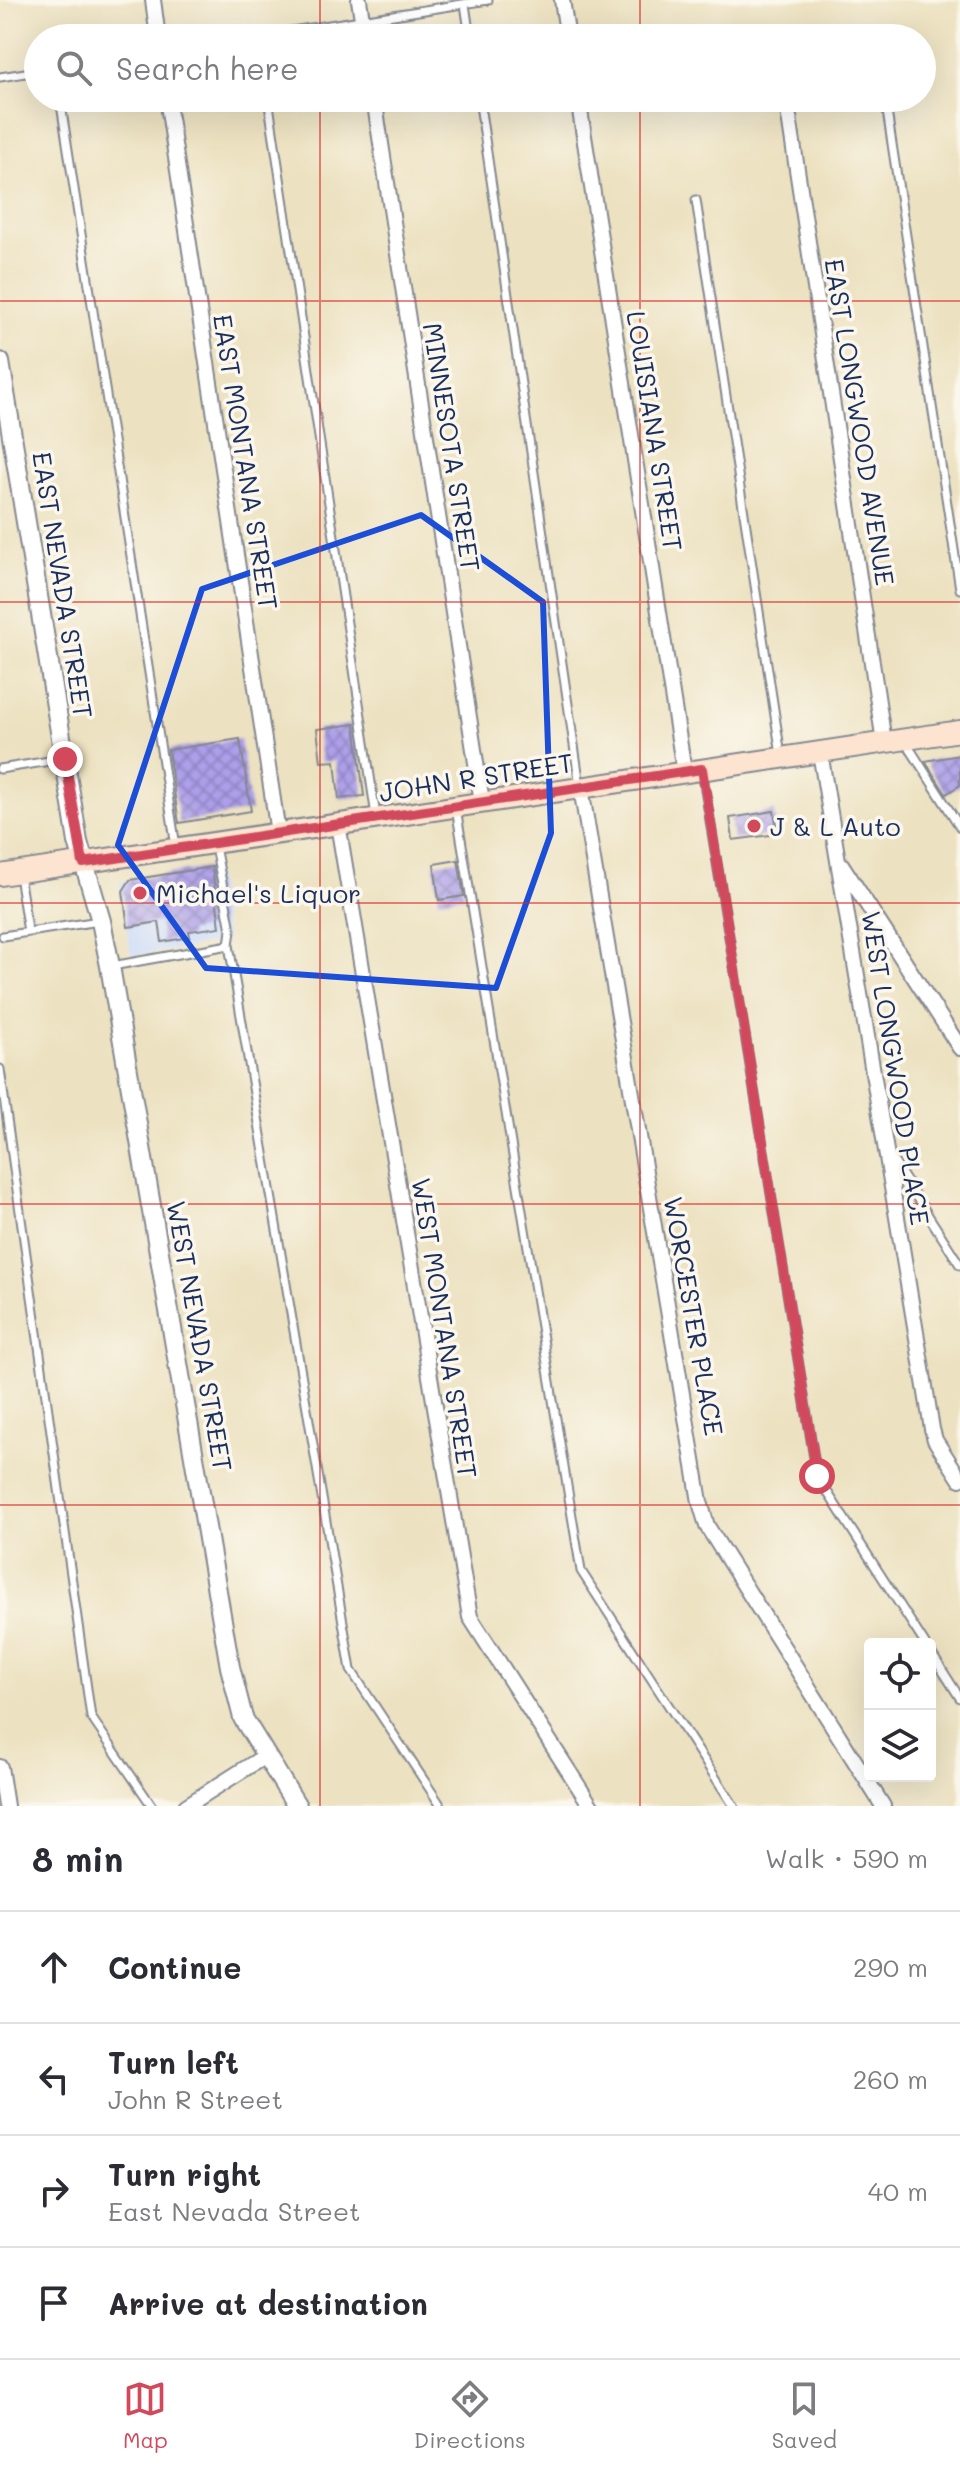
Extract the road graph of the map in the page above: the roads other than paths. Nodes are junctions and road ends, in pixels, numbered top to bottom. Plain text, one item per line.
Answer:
1 (153, 0) edge
2 (359, 0) edge
3 (488, 0) edge
4 (562, 0) edge
5 (465, 4) junction
6 (362, 20) junction
7 (156, 24) edge
8 (338, 24) edge
9 (363, 24) edge
10 (468, 24) edge
11 (566, 24) edge
12 (24, 73) edge
13 (0, 77) edge
14 (62, 112) edge
15 (169, 112) edge
16 (270, 112) edge
17 (376, 112) edge
18 (481, 112) edge
19 (580, 112) edge
20 (788, 112) edge
21 (887, 112) edge
22 (696, 200) dead end
23 (0, 362) edge
24 (960, 589) edge
25 (960, 731) edge
26 (893, 740) junction
27 (820, 752) junction
28 (781, 757) junction
29 (65, 759) junction
30 (0, 769) edge
31 (693, 770) junction
32 (581, 788) junction
33 (482, 802) junction
34 (456, 806) junction
35 (377, 818) junction
36 (338, 824) junction
37 (960, 827) edge
38 (278, 833) junction
39 (214, 843) junction
40 (176, 849) junction
41 (837, 857) junction
42 (83, 863) junction
43 (9, 874) edge
44 (101, 921) junction
45 (28, 932) junction
46 (3, 936) dead end
47 (229, 945) junction
48 (110, 966) junction
49 (960, 1048) edge
50 (0, 1069) edge
51 (885, 1148) junction
52 (960, 1265) edge
53 (960, 1479) edge
54 (921, 1638) edge
55 (936, 1660) edge
56 (960, 1698) edge
57 (265, 1756) junction
58 (0, 1767) edge
59 (6, 1806) edge
60 (152, 1806) edge
61 (186, 1806) edge
62 (297, 1806) edge
63 (441, 1806) edge
64 (591, 1806) edge
65 (734, 1806) edge
66 (883, 1806) edge

1 - 7 street
2 - 6 street
3 - 5 lane
4 - 11 street
5 - 6 lane
5 - 10 lane
6 - 8 lane
6 - 9 street
12 - 13 lane
14 - 40 lane
15 - 38 street, EAST MONTANA STREET
16 - 35 lane
17 - 33 street, MINNESOTA STREET
18 - 32 lane
19 - 31 street, LOUISIANA STREET
20 - 26 street, EAST LONGWOOD AVENUE
21 - 24 lane
22 - 28 lane
23 - 29 street, EAST NEVADA STREET
25 - 26 main road, JOHN R STREET
26 - 27 main road, JOHN R STREET
26 - 37 lane
27 - 28 main road, JOHN R STREET
27 - 41 street, WEST LONGWOOD PLACE
28 - 31 main road, JOHN R STREET
29 - 30 lane
29 - 42 street, EAST NEVADA STREET
31 - 32 main road, JOHN R STREET
31 - 54 lane
32 - 33 main road, JOHN R STREET
32 - 66 street, WORCESTER PLACE
33 - 34 main road, JOHN R STREET
34 - 35 main road, JOHN R STREET
34 - 65 lane
35 - 36 main road, JOHN R STREET
36 - 38 main road, JOHN R STREET
36 - 64 street, WEST MONTANA STREET
38 - 39 main road, JOHN R STREET
39 - 40 main road, JOHN R STREET
39 - 47 lane
40 - 42 main road, JOHN R STREET
41 - 49 street
41 - 51 street, WEST LONGWOOD PLACE
42 - 43 main road, JOHN R STREET
42 - 44 street, WEST NEVADA STREET
43 - 45 lane
44 - 45 lane
44 - 48 street, WEST NEVADA STREET
45 - 46 lane
47 - 48 lane
47 - 63 lane
48 - 57 street, WEST NEVADA STREET
50 - 60 lane
51 - 52 lane
51 - 53 street, WEST LONGWOOD PLACE
55 - 56 lane
57 - 61 street
57 - 62 street, WEST NEVADA STREET
58 - 59 street

